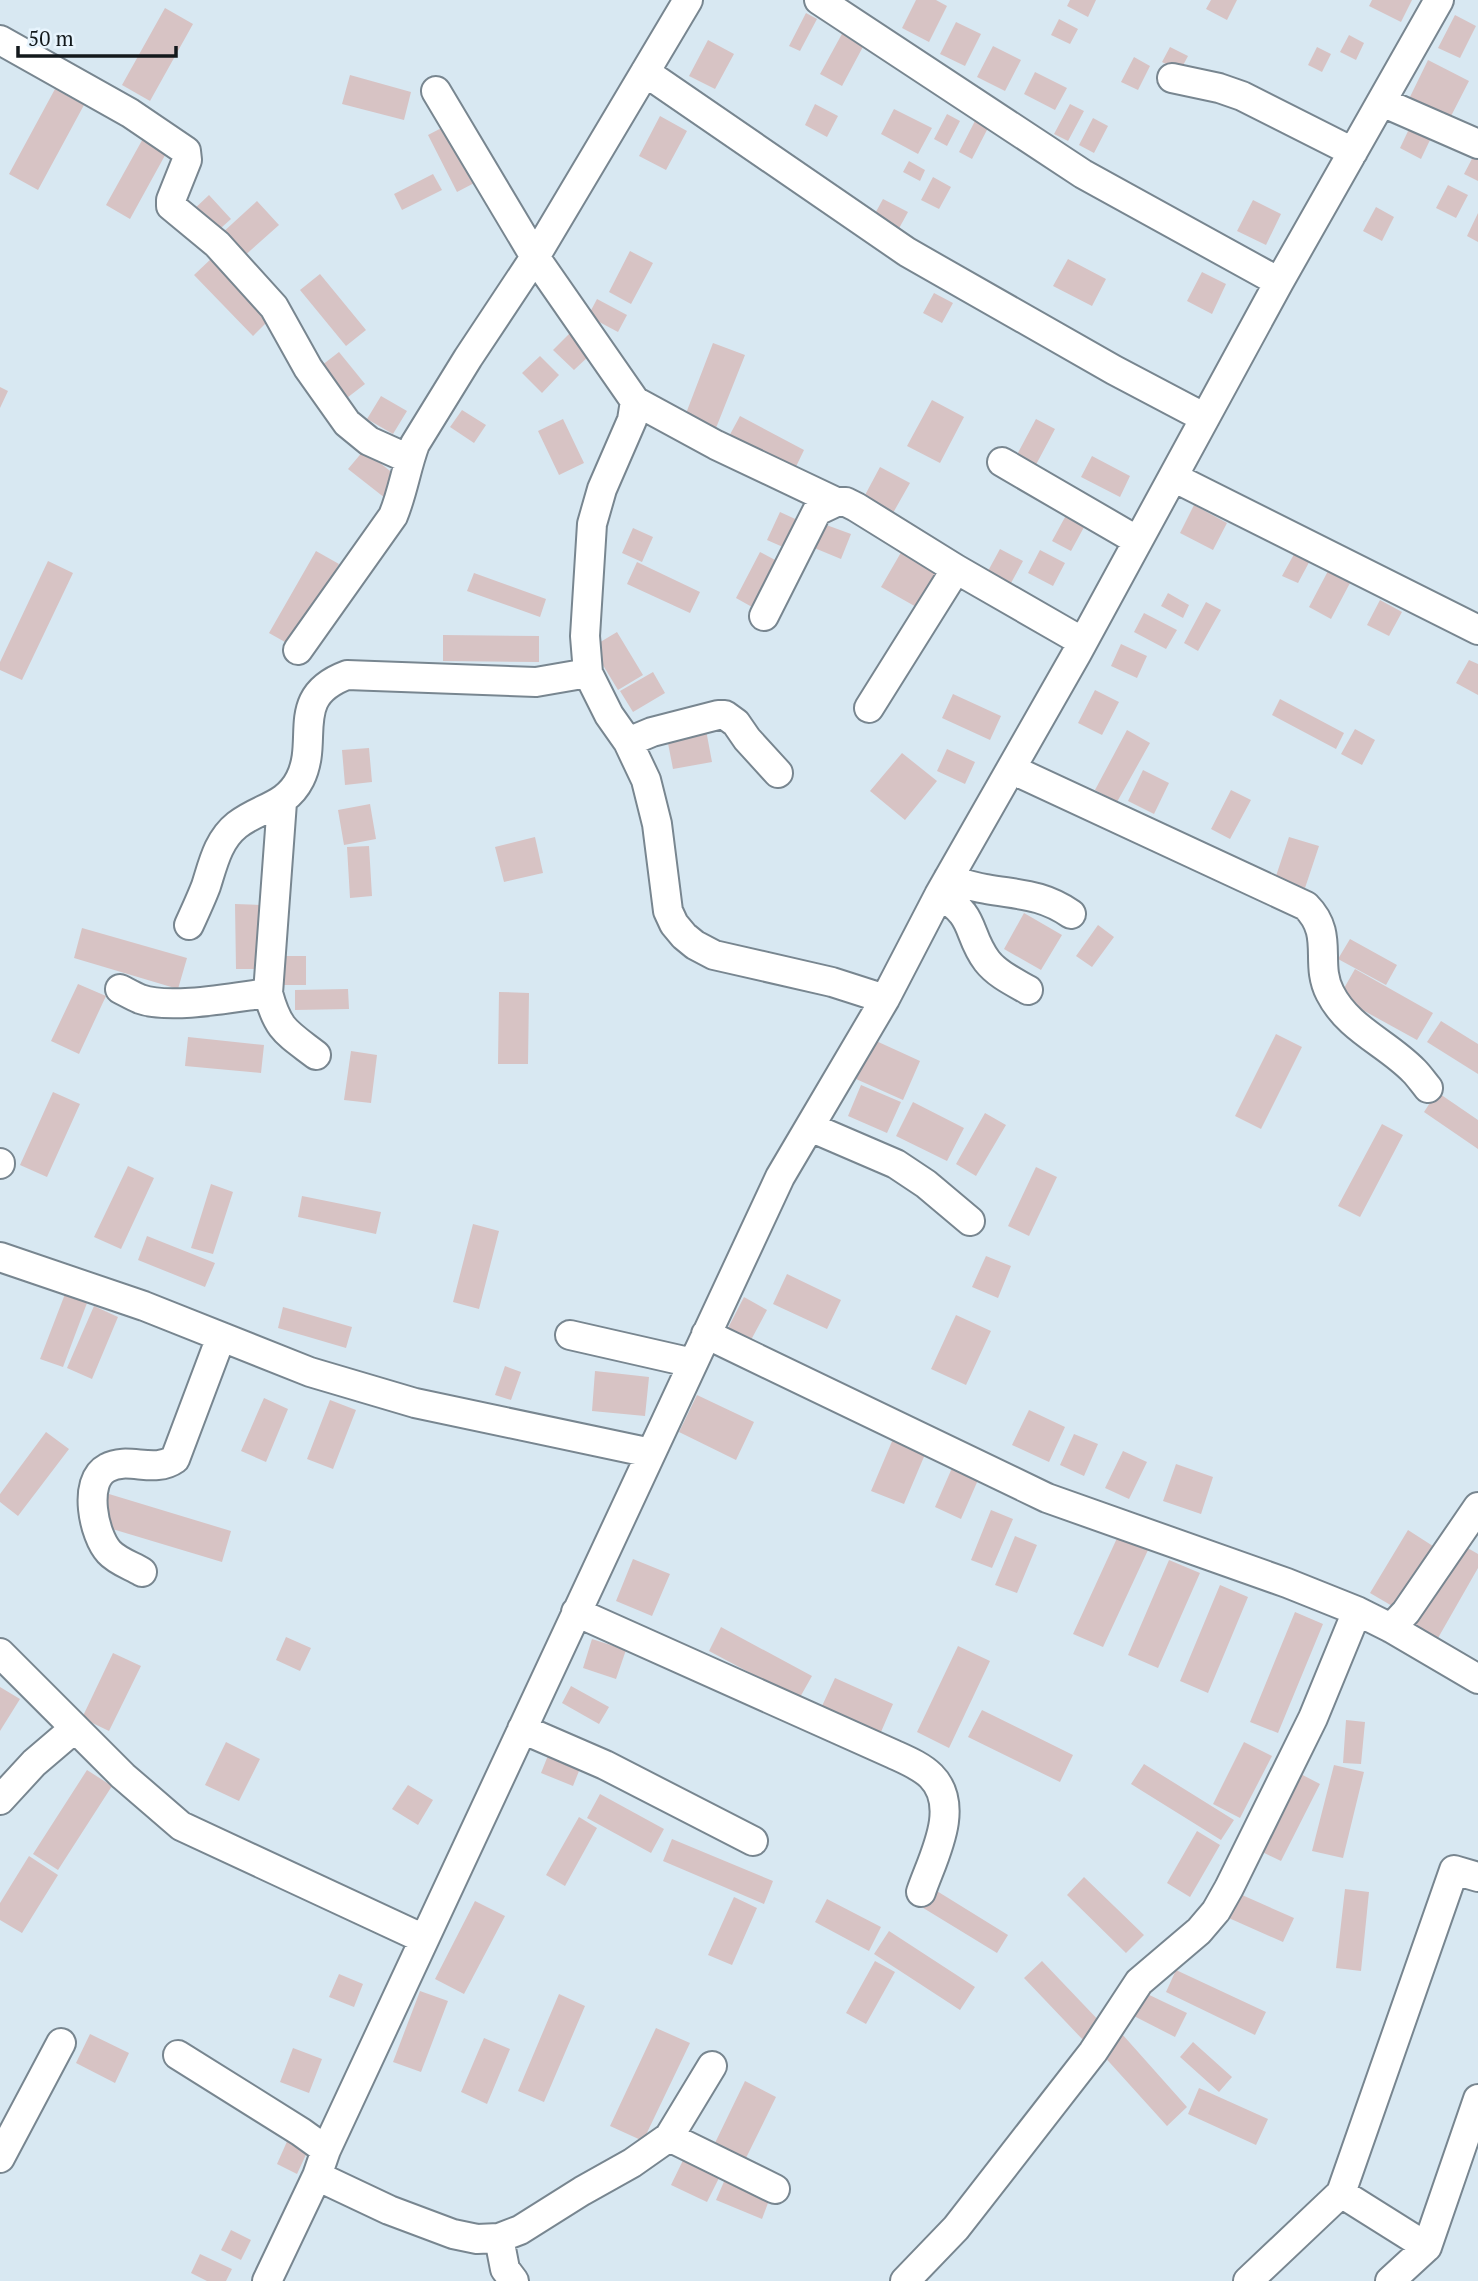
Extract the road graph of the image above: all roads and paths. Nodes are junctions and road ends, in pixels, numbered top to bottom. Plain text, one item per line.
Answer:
1 (688, 0) edge
2 (819, 0) edge
3 (1439, 0) edge
4 (0, 40) edge
5 (645, 72) junction
6 (1172, 78) dead end
7 (436, 91) dead end
8 (1382, 102) junction
9 (1478, 144) edge
10 (1353, 152) junction
11 (535, 257) junction
12 (1279, 282) junction
13 (635, 401) junction
14 (1205, 418) junction
15 (409, 459) junction
16 (1002, 462) dead end
17 (1173, 477) junction
18 (835, 502) junction
19 (1138, 541) junction
20 (956, 569) junction
21 (764, 616) dead end
22 (1478, 630) edge
23 (1083, 642) junction
24 (298, 650) dead end
25 (588, 673) junction
26 (869, 708) dead end
27 (628, 742) junction
28 (1011, 769) junction
29 (778, 773) dead end
30 (282, 802) junction
31 (944, 887) junction
32 (1071, 914) dead end
33 (189, 925) dead end
34 (120, 989) dead end
35 (1028, 990) dead end
36 (268, 993) junction
37 (885, 999) junction
38 (316, 1055) dead end
39 (1428, 1087) dead end
40 (810, 1127) junction
41 (970, 1221) dead end
42 (0, 1257) edge
43 (706, 1334) junction
44 (570, 1335) dead end
45 (221, 1336) junction
46 (693, 1363) junction
47 (650, 1453) junction
48 (1478, 1507) edge
49 (142, 1572) dead end
50 (1357, 1611) junction
51 (576, 1612) junction
52 (1391, 1628) junction
53 (0, 1653) edge
54 (1478, 1679) edge
55 (75, 1728) junction
56 (522, 1729) junction
57 (0, 1800) edge
58 (753, 1840) dead end
59 (1478, 1877) edge
60 (921, 1892) dead end
61 (424, 1939) junction
62 (61, 2043) dead end
63 (178, 2055) dead end
64 (712, 2066) dead end
65 (1478, 2099) edge
66 (670, 2137) junction
67 (326, 2150) junction
68 (0, 2158) edge
69 (317, 2176) junction
70 (775, 2189) dead end
71 (1341, 2193) junction
72 (499, 2238) junction
73 (1427, 2247) junction
74 (267, 2281) edge
75 (514, 2281) edge
76 (905, 2281) edge
77 (1248, 2281) edge
78 (1390, 2281) edge

1 - 5 street
2 - 12 street
3 - 8 street
4 - 15 street
5 - 11 street
5 - 14 street
6 - 10 street
7 - 11 street
8 - 9 street
8 - 10 street
10 - 12 street
11 - 13 street
11 - 15 street
12 - 14 street
13 - 18 street
13 - 25 street
14 - 17 street
15 - 24 street
16 - 19 street
17 - 19 street
17 - 22 street
18 - 20 street
18 - 21 street
19 - 23 street
20 - 23 street
20 - 26 street
23 - 28 street
25 - 27 street
25 - 30 street
27 - 29 street
27 - 37 street
28 - 31 street
28 - 39 street
30 - 33 street
30 - 36 street
31 - 32 street
31 - 35 street
31 - 37 street
34 - 36 street
36 - 38 street
37 - 40 street
40 - 41 street
40 - 43 street
42 - 45 street
43 - 46 street
43 - 50 street
44 - 46 street
45 - 47 street
45 - 49 street
46 - 47 street
47 - 51 street
48 - 52 street
50 - 52 street
50 - 76 street
51 - 56 street
51 - 60 street
52 - 54 street
53 - 55 street
55 - 57 street
55 - 61 street
56 - 58 street
56 - 61 street
59 - 71 street
61 - 67 street
62 - 68 street
63 - 67 street
64 - 66 street
65 - 73 street
66 - 70 street
66 - 72 street
67 - 69 street
69 - 72 street
69 - 74 street
71 - 73 street
71 - 77 street
72 - 75 street
73 - 78 street

